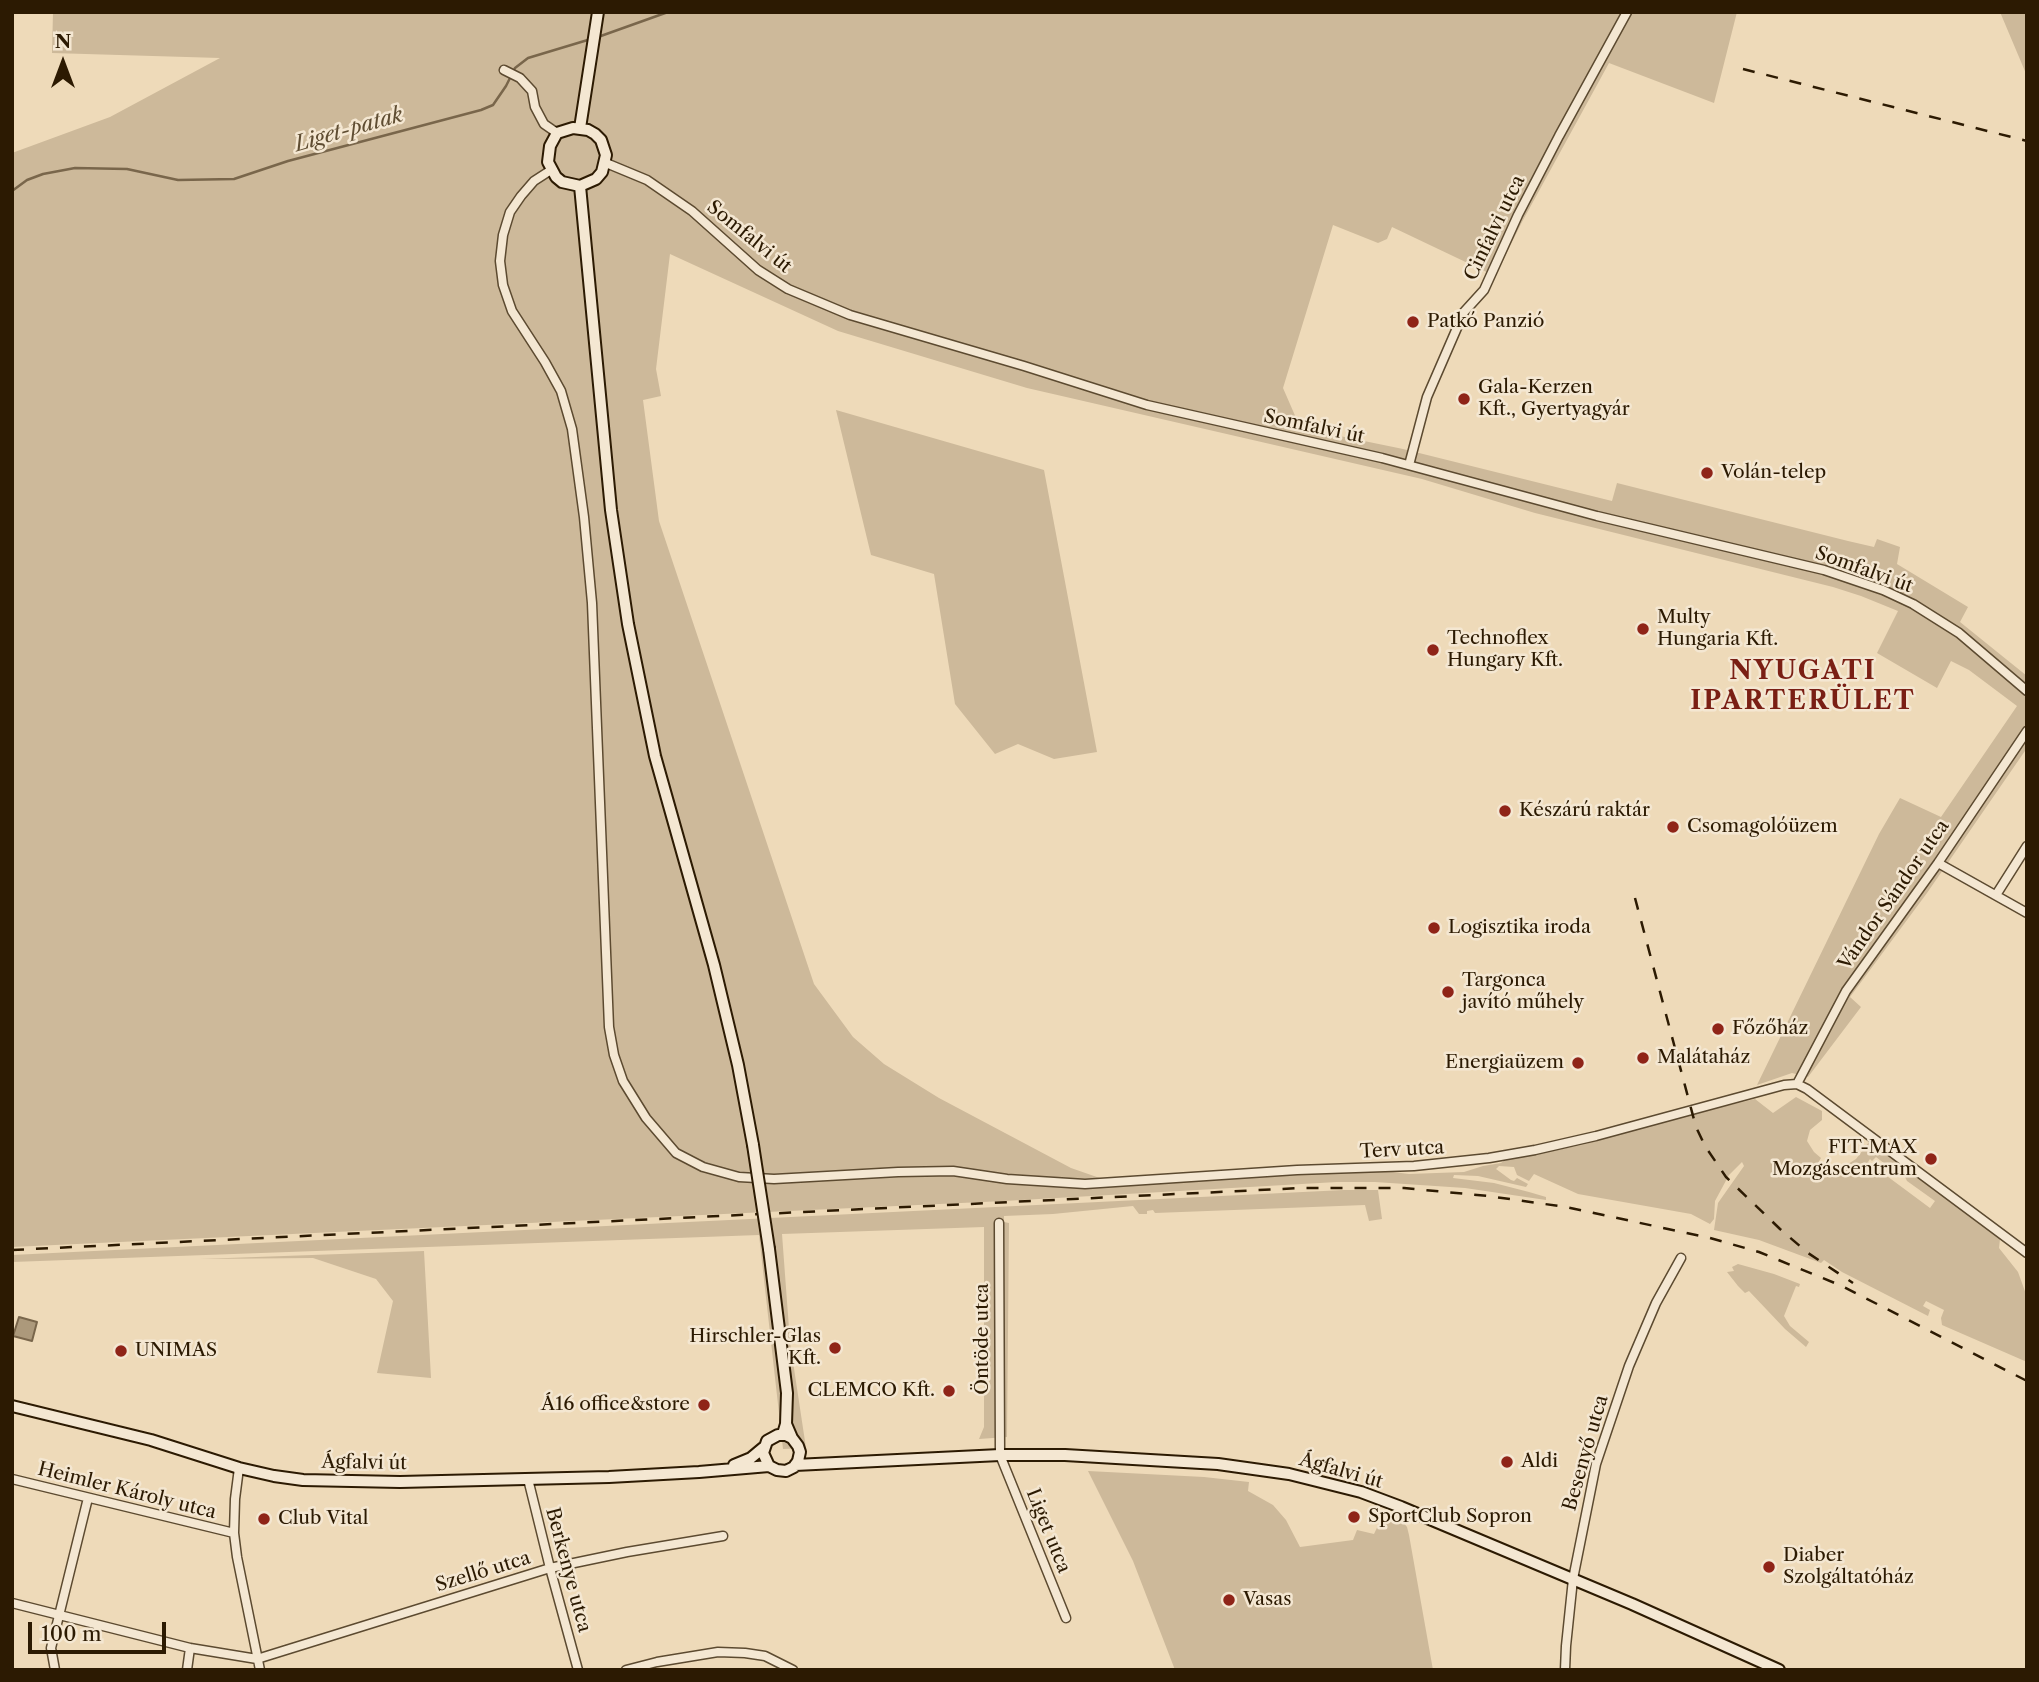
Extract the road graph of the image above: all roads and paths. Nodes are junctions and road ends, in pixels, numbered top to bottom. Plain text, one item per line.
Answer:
1 (598, 12) edge
2 (1627, 12) edge
3 (510, 73) dead end
4 (580, 128) junction
5 (557, 133) junction
6 (606, 163) junction
7 (551, 170) junction
8 (580, 186) junction
9 (1409, 465) junction
10 (2027, 691) edge
11 (2027, 731) edge
12 (2027, 846) edge
13 (1938, 863) junction
14 (1996, 895) junction
15 (2027, 913) edge
16 (1797, 1084) junction
17 (999, 1223) dead end
18 (2027, 1253) edge
19 (1681, 1258) dead end
20 (12, 1406) edge
21 (787, 1432) junction
22 (764, 1448) junction
23 (800, 1452) junction
24 (1000, 1455) junction
25 (861, 1462) junction
26 (795, 1465) junction
27 (769, 1466) junction
28 (239, 1468) junction
29 (725, 1469) junction
30 (12, 1479) edge
31 (528, 1479) junction
32 (88, 1498) junction
33 (234, 1533) junction
34 (723, 1536) dead end
35 (550, 1568) junction
36 (1573, 1579) junction
37 (12, 1603) edge
38 (59, 1614) junction
39 (1066, 1618) dead end
40 (190, 1648) junction
41 (257, 1660) junction
42 (55, 1670) edge
43 (187, 1670) edge
44 (260, 1670) edge
45 (578, 1670) edge
46 (626, 1670) edge
47 (793, 1670) edge
48 (1566, 1670) edge
49 (1779, 1670) edge

1 - 4 main road
2 - 9 street, Cinfalvi utca
3 - 5 street
4 - 5 main road
4 - 6 main road
5 - 7 main road
6 - 8 main road
6 - 9 street, Somfalvi út
7 - 8 main road
7 - 16 street, Terv utca
8 - 21 main road, bridge
9 - 10 street, Somfalvi út
11 - 13 street, Vándor Sándor utca
12 - 14 street
13 - 14 street
13 - 16 street, Vándor Sándor utca
14 - 15 street
16 - 18 street
17 - 24 street, Öntöde utca
19 - 36 street, Besenyő utca
20 - 28 main road, Ágfalvi út
21 - 22 main road
21 - 23 main road
22 - 27 main road
22 - 29 main road, Ágfalvi út
23 - 25 main road, Ágfalvi út
23 - 26 main road
24 - 25 main road, Ágfalvi út
24 - 36 main road, Ágfalvi út
24 - 39 street, Liget utca
25 - 26 main road, Ágfalvi út
26 - 27 main road
27 - 29 main road, Ágfalvi út
28 - 31 main road, Ágfalvi út
28 - 33 street
29 - 31 main road, Ágfalvi út
30 - 32 street, Heimler Károly utca
31 - 35 street, Berkenye utca
32 - 33 street, Heimler Károly utca
32 - 38 street
33 - 41 street
34 - 35 street, Szellő utca
35 - 41 street, Szellő utca
35 - 45 street, Berkenye utca
36 - 48 street, Besenyő utca
36 - 49 main road, Ágfalvi út
37 - 38 street
38 - 40 street
38 - 42 street
40 - 41 street
40 - 43 street
41 - 44 street
46 - 47 street

